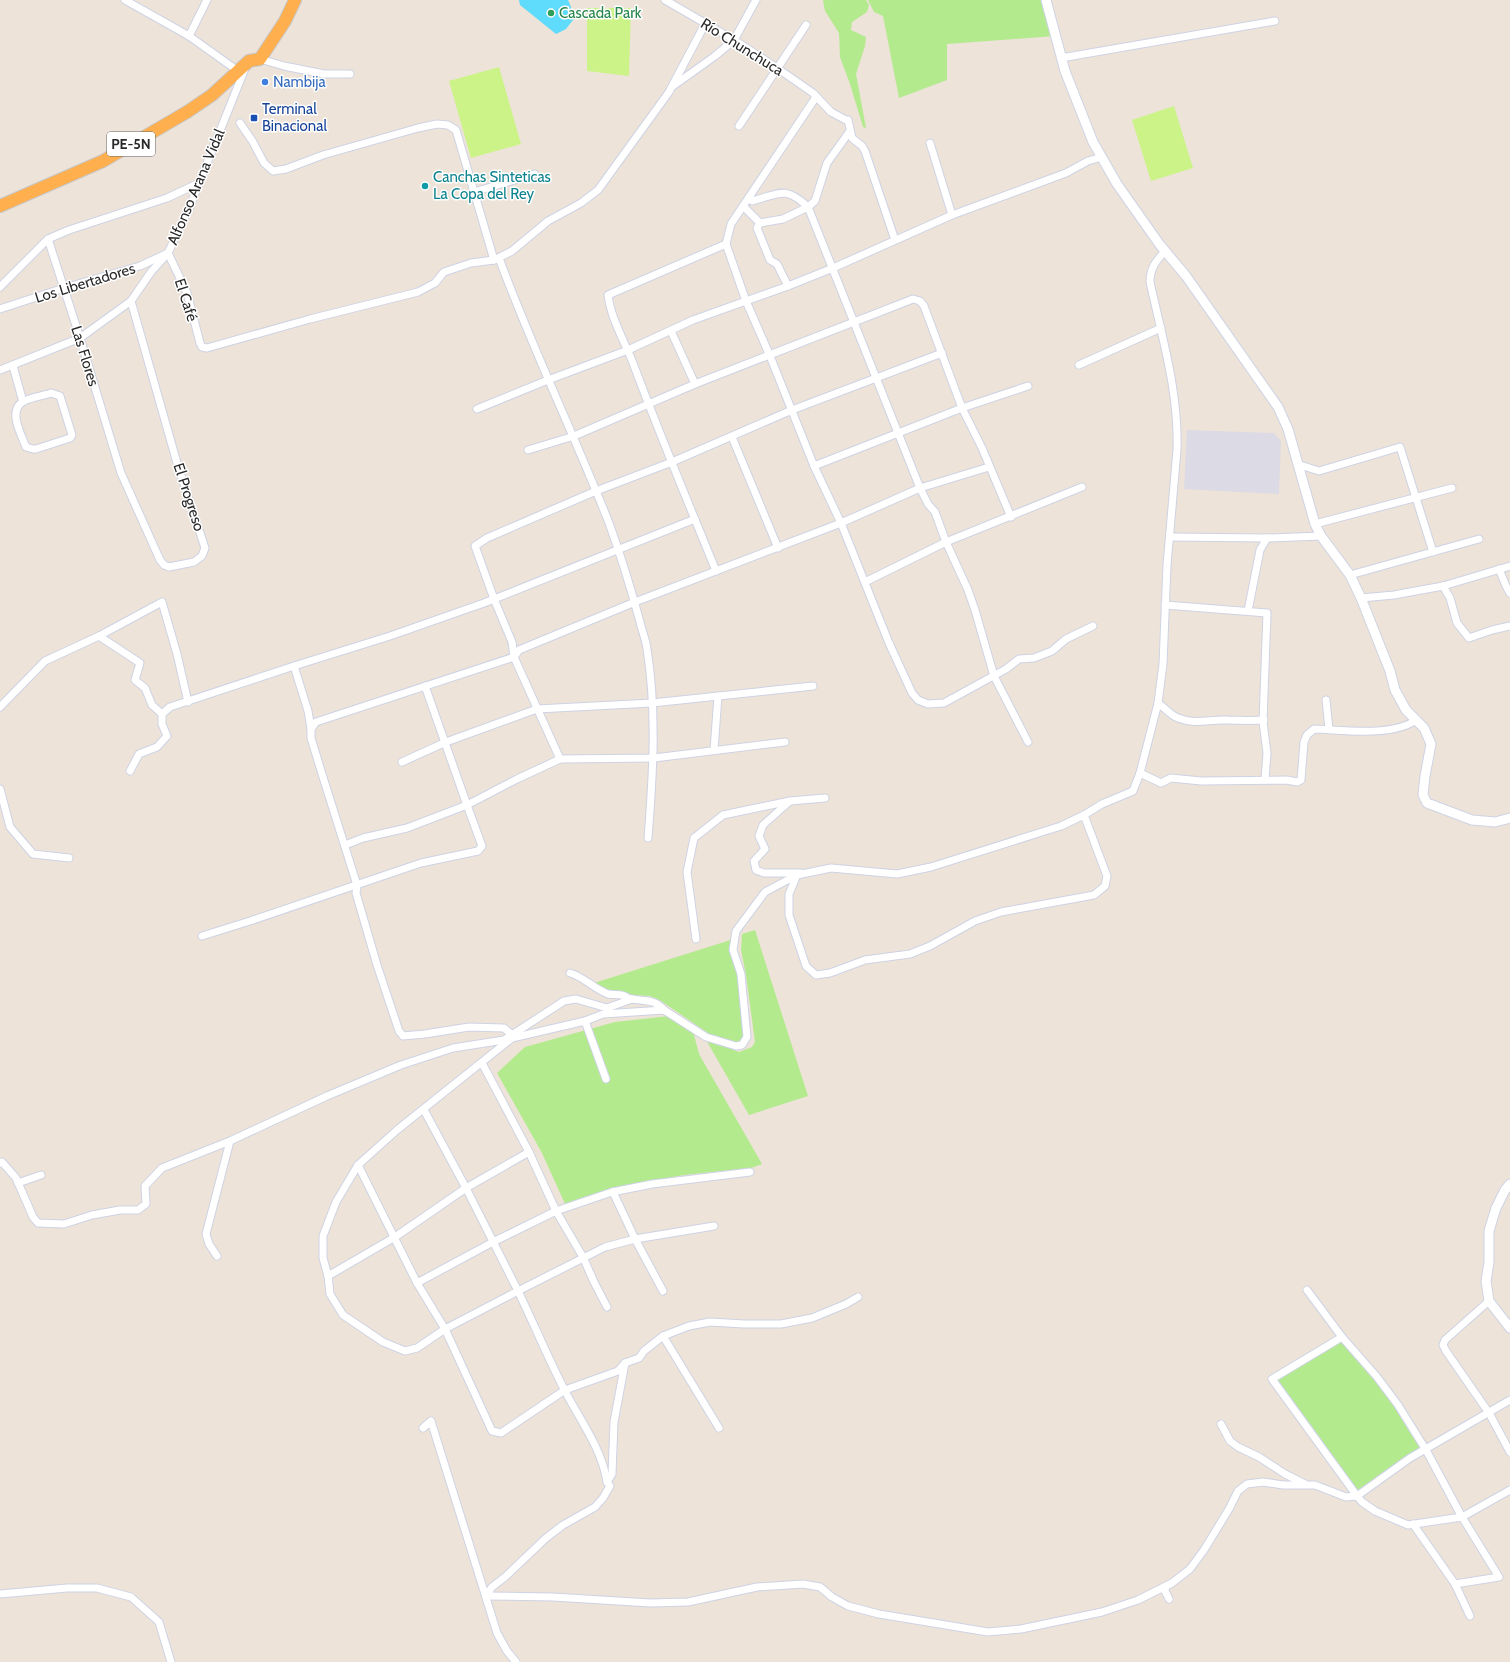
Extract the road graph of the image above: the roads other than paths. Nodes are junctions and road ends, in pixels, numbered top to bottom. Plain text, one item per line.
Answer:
1 (125, 0) edge
2 (207, 0) edge
3 (295, 0) edge
4 (665, 0) edge
5 (756, 0) edge
6 (1047, 0) edge
7 (1275, 21) dead end
8 (704, 24) junction
9 (806, 25) dead end
10 (188, 36) junction
11 (734, 40) junction
12 (1061, 58) junction
13 (254, 60) junction
14 (777, 68) junction
15 (238, 71) junction
16 (350, 74) dead end
17 (671, 88) junction
18 (816, 96) junction
19 (240, 123) dead end
20 (739, 126) dead end
21 (850, 131) junction
22 (930, 143) dead end
23 (1102, 157) junction
24 (535, 174) dead end
25 (199, 183) junction
26 (474, 192) junction
27 (749, 196) junction
28 (2, 204) edge
29 (743, 206) junction
30 (808, 207) junction
31 (952, 215) junction
32 (760, 223) junction
33 (48, 239) junction
34 (895, 240) junction
35 (726, 244) junction
36 (1165, 251) junction
37 (168, 252) junction
38 (496, 259) junction
39 (832, 268) junction
40 (788, 286) junction
41 (0, 288) edge
42 (64, 288) junction
43 (131, 301) junction
44 (746, 301) junction
45 (0, 309) edge
46 (854, 321) junction
47 (1161, 328) junction
48 (671, 331) junction
49 (80, 338) junction
50 (628, 350) junction
51 (942, 352) junction
52 (770, 356) junction
53 (1079, 365) dead end
54 (13, 366) junction
55 (0, 370) edge
56 (877, 378) junction
57 (548, 380) junction
58 (695, 384) junction
59 (1028, 386) dead end
60 (23, 402) junction
61 (648, 404) junction
62 (962, 408) junction
63 (477, 409) dead end
64 (792, 410) junction
65 (899, 433) junction
66 (574, 436) junction
67 (732, 437) junction
68 (528, 450) dead end
69 (672, 462) junction
70 (1300, 465) junction
71 (814, 466) junction
72 (989, 467) junction
73 (121, 473) joint
74 (1082, 487) dead end
75 (920, 488) junction
76 (1452, 488) dead end
77 (596, 491) junction
78 (1416, 498) junction
79 (1011, 517) junction
80 (695, 519) junction
81 (842, 523) junction
82 (1315, 524) junction
83 (1321, 536) junction
84 (1170, 537) junction
85 (1267, 538) junction
86 (1479, 539) dead end
87 (946, 542) junction
88 (778, 548) junction
89 (619, 550) junction
90 (1433, 552) junction
91 (1510, 566) edge
92 (1499, 569) junction
93 (716, 571) junction
94 (1350, 575) junction
95 (866, 582) junction
96 (1443, 586) junction
97 (1510, 593) edge
98 (1361, 598) junction
99 (494, 599) junction
100 (635, 602) junction
101 (1165, 605) junction
102 (1248, 611) junction
103 (1093, 626) dead end
104 (1510, 626) edge
105 (99, 636) junction
106 (514, 657) junction
107 (294, 666) junction
108 (994, 676) junction
109 (425, 686) junction
110 (813, 686) dead end
111 (718, 696) junction
112 (1326, 700) dead end
113 (188, 702) junction
114 (652, 704) junction
115 (1158, 704) junction
116 (0, 707) edge
117 (537, 708) junction
118 (162, 714) junction
119 (1264, 720) junction
120 (1416, 720) junction
121 (311, 729) junction
122 (1329, 730) junction
123 (446, 742) junction
124 (785, 742) dead end
125 (1028, 742) dead end
126 (714, 750) junction
127 (654, 758) junction
128 (560, 759) junction
129 (402, 762) dead end
130 (130, 771) dead end
131 (1140, 773) junction
132 (1265, 780) junction
133 (0, 789) edge
134 (825, 798) dead end
135 (790, 801) junction
136 (467, 805) junction
137 (1084, 815) junction
138 (1510, 818) edge
139 (648, 838) dead end
140 (345, 845) junction
141 (69, 858) dead end
142 (800, 874) junction
143 (357, 885) junction
144 (202, 936) dead end
145 (696, 939) dead end
146 (570, 974) dead end
147 (632, 999) junction
148 (664, 1010) junction
149 (585, 1021) junction
150 (512, 1036) junction
151 (482, 1062) junction
152 (606, 1079) dead end
153 (424, 1110) junction
154 (230, 1141) junction
155 (530, 1152) junction
156 (0, 1163) edge
157 (358, 1165) junction
158 (750, 1172) dead end
159 (41, 1175) dead end
160 (18, 1183) junction
161 (1510, 1184) edge
162 (466, 1188) junction
163 (613, 1192) junction
164 (556, 1211) junction
165 (714, 1226) dead end
166 (395, 1237) junction
167 (635, 1239) junction
168 (493, 1242) junction
169 (217, 1256) dead end
170 (583, 1257) junction
171 (328, 1276) junction
172 (417, 1283) junction
173 (1307, 1290) dead end
174 (518, 1291) junction
175 (663, 1291) dead end
176 (858, 1297) dead end
177 (1489, 1301) junction
178 (607, 1306) dead end
179 (1510, 1328) edge
180 (445, 1329) junction
181 (663, 1336) junction
182 (1342, 1336) junction
183 (625, 1363) junction
184 (565, 1390) junction
185 (1510, 1400) edge
186 (1489, 1413) junction
187 (1221, 1424) dead end
188 (423, 1428) dead end
189 (719, 1428) dead end
190 (1426, 1450) junction
191 (1510, 1452) edge
192 (607, 1482) junction
193 (1307, 1485) junction
194 (1510, 1490) edge
195 (1357, 1496) junction
196 (1462, 1517) junction
197 (1413, 1524) junction
198 (1455, 1584) junction
199 (1166, 1586) junction
200 (0, 1594) edge
201 (486, 1596) junction
202 (1169, 1599) dead end
203 (1470, 1616) dead end
204 (171, 1662) edge
205 (516, 1662) edge

1 - 10 street
2 - 10 street
3 - 13 highway, PE-5N
4 - 8 street, Río Chunchuca
5 - 11 street
6 - 12 street
7 - 12 street
8 - 11 street, Río Chunchuca
8 - 17 street
9 - 14 street
10 - 15 street
11 - 14 street, Río Chunchuca
11 - 17 street
12 - 23 street
13 - 15 highway, PE-5N
13 - 16 street
13 - 25 street, Alfonso Arana Vidal
14 - 18 street, Río Chunchuca
14 - 20 street
15 - 28 highway, PE-5N
17 - 38 street
18 - 21 street, Río Chunchuca
18 - 27 street
19 - 26 street
21 - 30 street
21 - 34 street
22 - 31 street
23 - 31 street
23 - 36 street
24 - 26 street
25 - 33 street
25 - 37 street, Alfonso Arana Vidal
26 - 38 street
27 - 29 street
27 - 30 street
29 - 32 street
29 - 35 street
30 - 32 street
30 - 39 street
31 - 34 street
32 - 40 street
33 - 41 street
33 - 42 street, Las Flores
34 - 39 street
35 - 44 street
35 - 50 street
36 - 47 street
36 - 70 street
37 - 38 street, El Café
37 - 42 street, Los Libertadores
37 - 43 street, Alfonso Arana Vidal
38 - 57 street
39 - 40 street
39 - 46 street
40 - 44 street
42 - 45 street, Los Libertadores
42 - 49 street, Las Flores
43 - 49 street, Alfonso Arana Vidal
43 - 73 street, El Progreso
44 - 48 street
44 - 52 street
46 - 51 street
46 - 52 street
46 - 56 street
47 - 53 street
47 - 84 street
48 - 50 street
48 - 58 street
49 - 54 street, Alfonso Arana Vidal
49 - 73 street, Las Flores
50 - 57 street
50 - 61 street
51 - 56 street
51 - 62 street
52 - 58 street
52 - 64 street
54 - 55 street, Alfonso Arana Vidal
54 - 60 street
56 - 64 street
56 - 65 street
57 - 63 street
57 - 66 street
58 - 61 street
59 - 62 street
60 - 60 street
61 - 66 street
61 - 69 street
62 - 65 street
62 - 72 street
64 - 67 street
64 - 71 street
65 - 71 street
65 - 75 street
66 - 68 street
66 - 77 street
67 - 69 street
67 - 88 street
69 - 77 street
69 - 80 street
70 - 78 street
70 - 82 street
71 - 81 street
72 - 75 street
72 - 79 street
74 - 79 street
75 - 81 street
75 - 87 street
76 - 78 street
77 - 89 street
77 - 99 street
78 - 82 street
78 - 90 street
79 - 87 street
80 - 89 street
80 - 93 street
81 - 88 street
81 - 95 street
82 - 83 street
83 - 85 street
83 - 94 street
84 - 85 street
84 - 101 street
85 - 102 street
86 - 90 street
87 - 95 street
87 - 108 street
88 - 93 street
89 - 99 street
89 - 100 street
90 - 94 street
91 - 92 street
92 - 96 street
92 - 97 street
93 - 100 street
94 - 98 street
95 - 108 street
96 - 98 street
96 - 104 street
98 - 120 street
99 - 106 street
99 - 107 street
100 - 106 street
100 - 114 street
101 - 102 street
101 - 115 street
102 - 119 street
103 - 108 street
105 - 113 street
105 - 116 street
105 - 118 street
106 - 109 street
106 - 117 street
107 - 113 street
107 - 121 street
108 - 125 street
109 - 121 street
109 - 123 street
110 - 111 street
111 - 114 street
111 - 126 street
112 - 122 street
113 - 118 street
114 - 117 street
114 - 127 street
115 - 119 street
115 - 131 street
117 - 123 street
117 - 128 street
118 - 130 street
119 - 132 street
120 - 122 street
120 - 138 street
121 - 140 street
122 - 132 street
123 - 129 street
123 - 136 street
124 - 126 street
126 - 127 street
127 - 128 street
127 - 139 street
128 - 136 street
131 - 132 street
131 - 137 street
133 - 141 street
134 - 135 street
135 - 142 street
135 - 145 street
136 - 140 street
136 - 143 street
137 - 142 street
137 - 142 street
140 - 143 street
142 - 148 street
143 - 144 street
143 - 150 street
146 - 147 street
147 - 148 street
147 - 150 street
148 - 149 street
149 - 150 street
149 - 152 street
150 - 151 street
150 - 154 street
151 - 153 street
151 - 155 street
153 - 157 street
153 - 162 street
154 - 160 street
154 - 169 street
155 - 162 street
155 - 164 street
156 - 160 street
157 - 166 street
157 - 171 street
158 - 163 street
159 - 160 street
161 - 177 street
162 - 166 street
162 - 168 street
163 - 164 street
163 - 167 street
164 - 168 street
164 - 170 street
165 - 167 street
166 - 171 street
166 - 172 street
167 - 170 street
167 - 175 street
168 - 172 street
168 - 174 street
170 - 174 street
170 - 178 street
171 - 180 street
172 - 180 street
173 - 182 street
174 - 180 street
174 - 184 street
176 - 181 street
177 - 179 street
177 - 186 street
180 - 184 street
181 - 183 street
181 - 189 street
182 - 190 street
182 - 195 street
183 - 184 street
183 - 192 street
184 - 192 street
185 - 186 street
186 - 190 street
186 - 191 street
187 - 193 street
188 - 201 street
190 - 195 street
190 - 196 street
192 - 201 street
193 - 195 street
193 - 199 street
194 - 196 street
195 - 197 street
196 - 197 street
196 - 198 street
197 - 198 street
198 - 203 street
199 - 201 street
199 - 202 street
200 - 204 street
201 - 205 street

